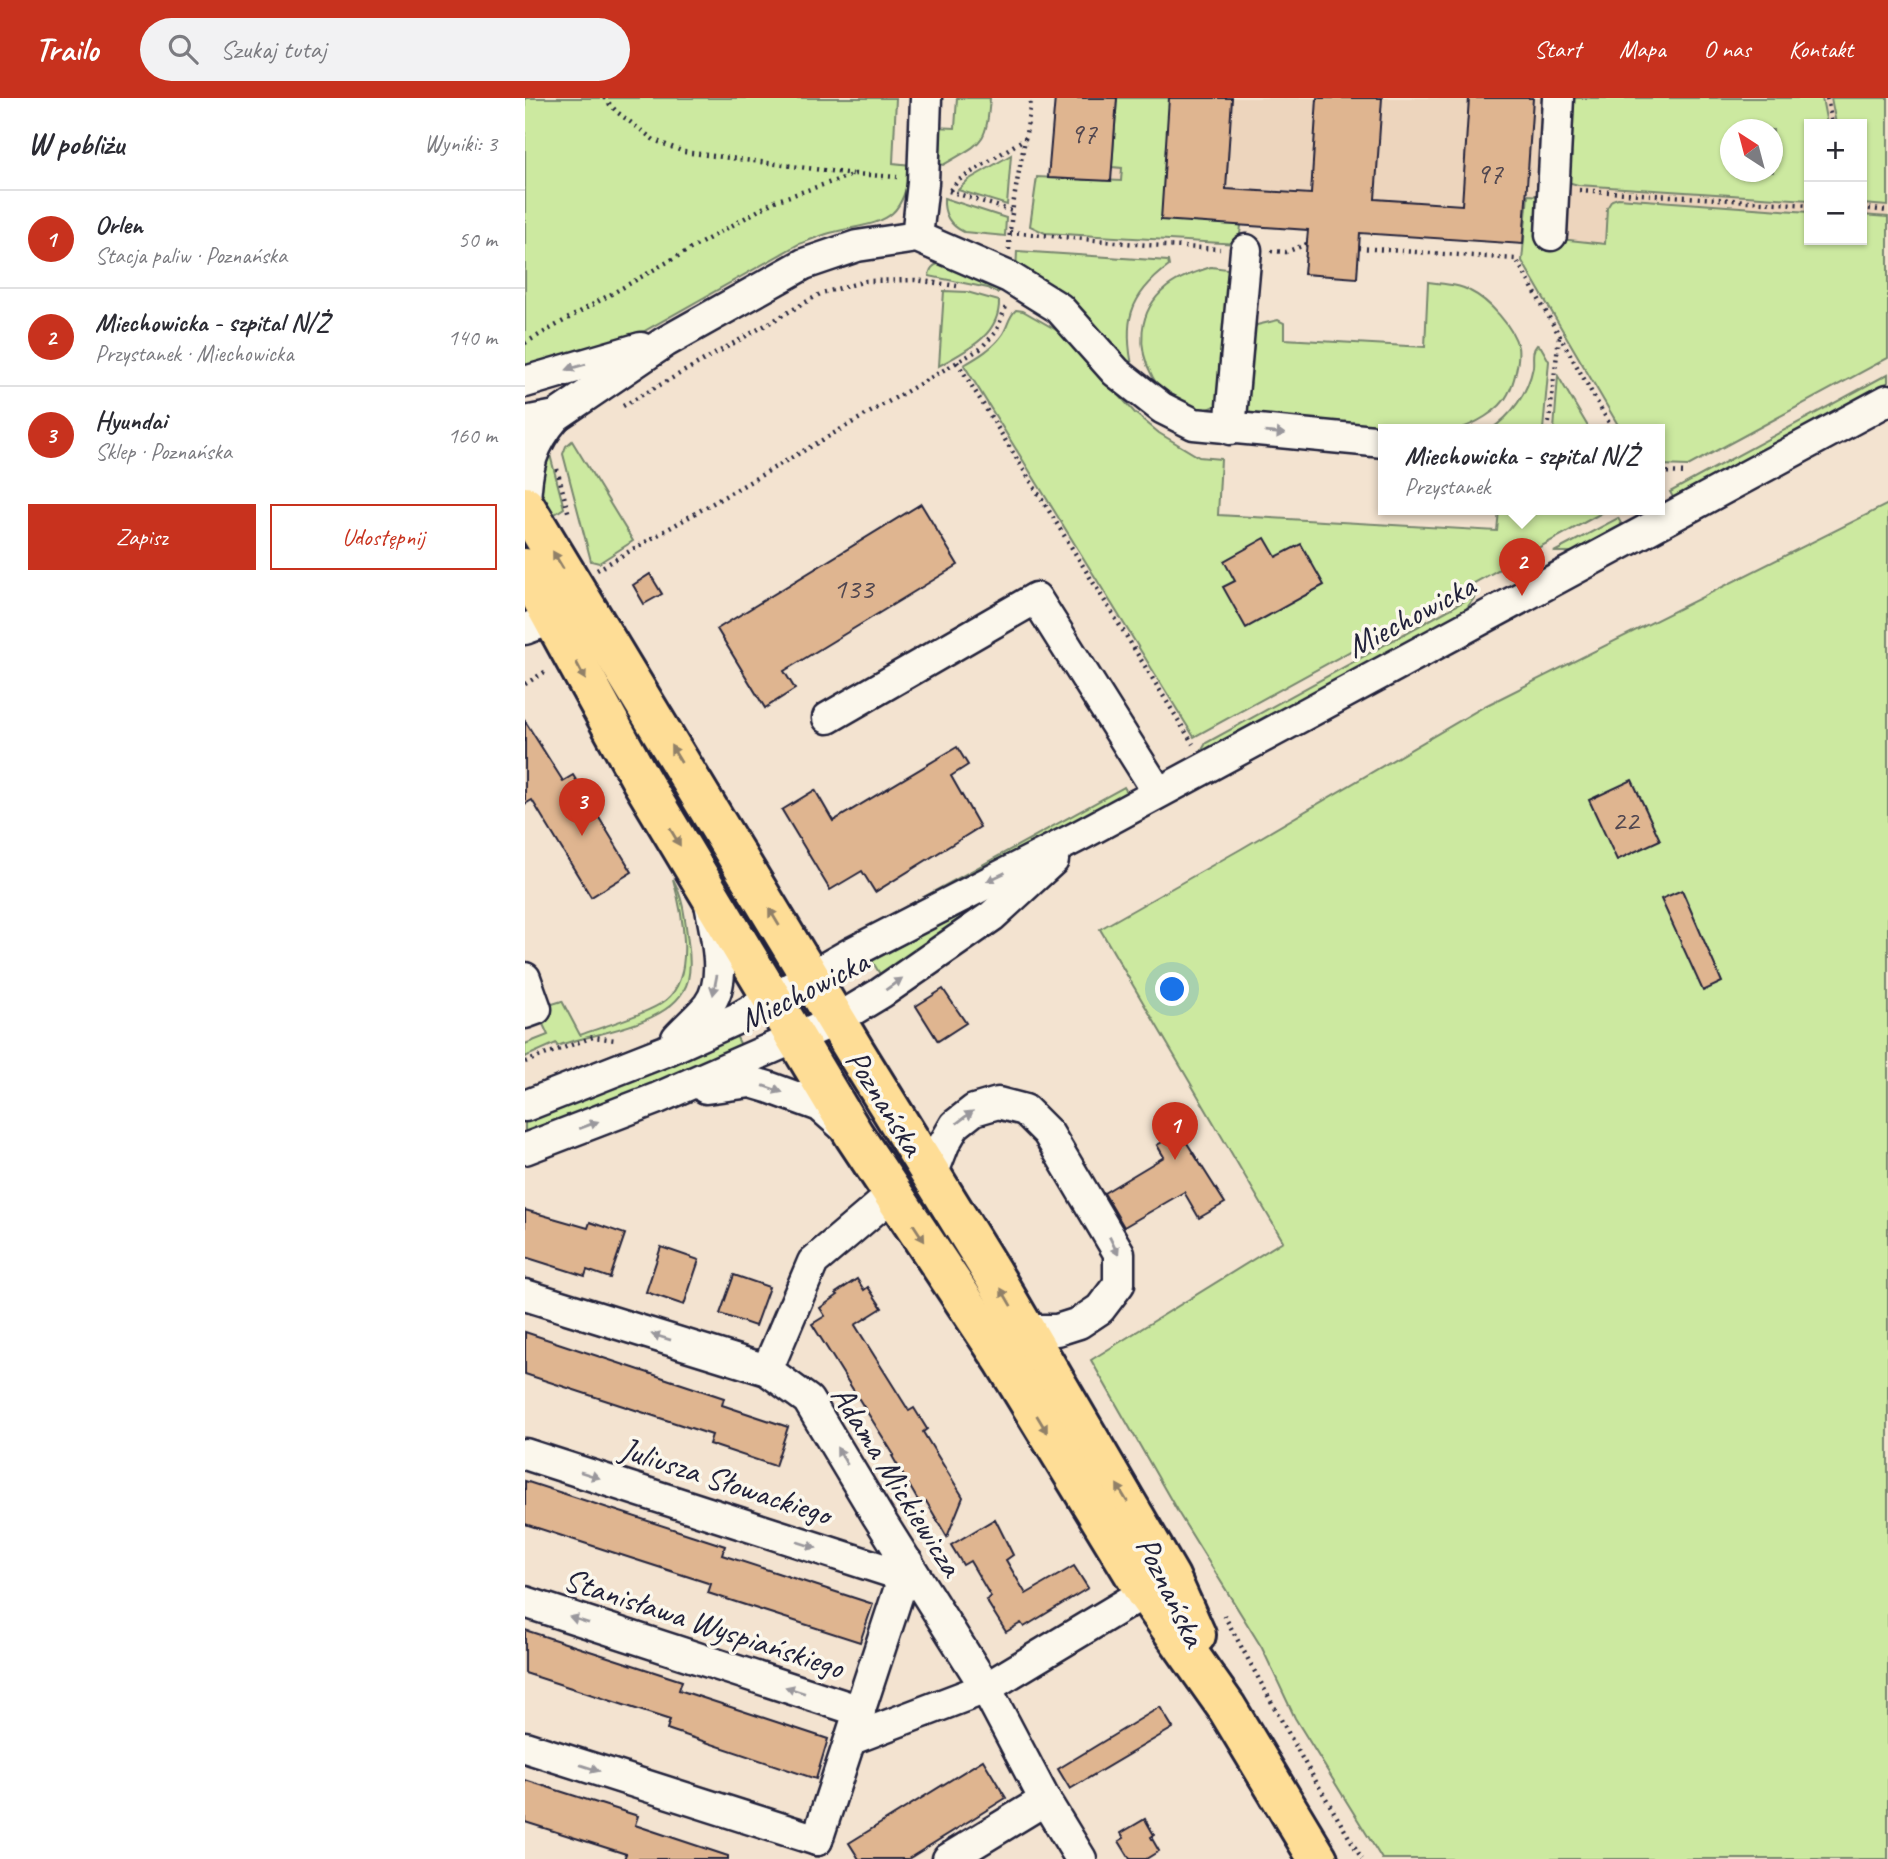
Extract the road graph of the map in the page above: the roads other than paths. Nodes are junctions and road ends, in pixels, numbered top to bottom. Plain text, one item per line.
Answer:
1 (926, 98) edge
2 (1558, 98) edge
3 (1551, 235) dead end
4 (917, 237) junction
5 (1245, 250) road end
6 (665, 342) junction
7 (525, 382) edge
8 (1888, 400) edge
9 (556, 416) junction
10 (525, 422) edge
11 (1230, 429) junction
12 (1378, 441) edge
13 (525, 506) edge
14 (1665, 510) edge
15 (1649, 518) edge
16 (525, 568) edge
17 (539, 624) edge
18 (828, 718) dead end
19 (1158, 792) junction
20 (1079, 836) junction
21 (709, 893) junction
22 (810, 975) junction
23 (525, 978) edge
24 (772, 999) junction
25 (525, 1013) edge
26 (836, 1020) junction
27 (796, 1038) junction
28 (664, 1051) junction
29 (658, 1098) junction
30 (525, 1106) edge
31 (854, 1135) junction
32 (525, 1149) edge
33 (932, 1175) junction
34 (893, 1194) junction
35 (525, 1295) edge
36 (1025, 1330) junction
37 (767, 1370) junction
38 (525, 1454) edge
39 (906, 1569) junction
40 (1157, 1585) junction
41 (525, 1602) edge
42 (986, 1689) junction
43 (856, 1725) junction
44 (525, 1747) edge
45 (1045, 1800) junction
46 (823, 1850) edge
47 (948, 1859) edge
48 (1081, 1859) edge
49 (1318, 1859) edge

1 - 4 street
2 - 3 street
4 - 6 street
4 - 11 street
5 - 11 street
6 -> 7 street
6 - 9 street
8 - 14 street, Miechowicka
9 - 10 street
9 - 13 street
11 -> 12 street
22 -> 13 main road, Poznańska
15 - 19 street, Miechowicka
16 - 17 main road, Poznańska
17 -> 21 main road, Poznańska
18 - 19 street
19 - 20 street, Miechowicka
20 -> 22 street, Miechowicka
26 -> 20 street, Miechowicka
21 - 24 main road, Poznańska
21 -> 28 street
22 - 24 street, Miechowicka
22 - 26 main road, Poznańska
23 - 25 street
24 - 27 main road, Poznańska
24 - 28 street, Miechowicka
26 - 27 street, Miechowicka
26 - 33 main road, Poznańska
27 - 29 street, Miechowicka
27 - 31 main road, Poznańska
28 - 30 street, Miechowicka
29 -> 31 street
32 -> 29 street, Miechowicka
31 - 34 main road, Poznańska
36 -> 33 main road, Poznańska
33 -> 36 street
34 - 37 street
34 -> 40 main road, Poznańska
37 -> 35 street, Adama Mickiewicza
40 -> 36 main road, Poznańska
39 -> 37 street, Adama Mickiewicza
38 -> 39 street, Juliusza Słowackiego
39 - 42 street, Adama Mickiewicza
39 - 43 street
40 - 42 street
40 - 49 main road, Poznańska
43 -> 41 street, Stanisława Wyspiańskiego
42 - 43 street
42 - 45 street, Adama Mickiewicza
43 - 46 street
44 -> 46 street
45 - 47 street
45 - 48 street, Adama Mickiewicza

